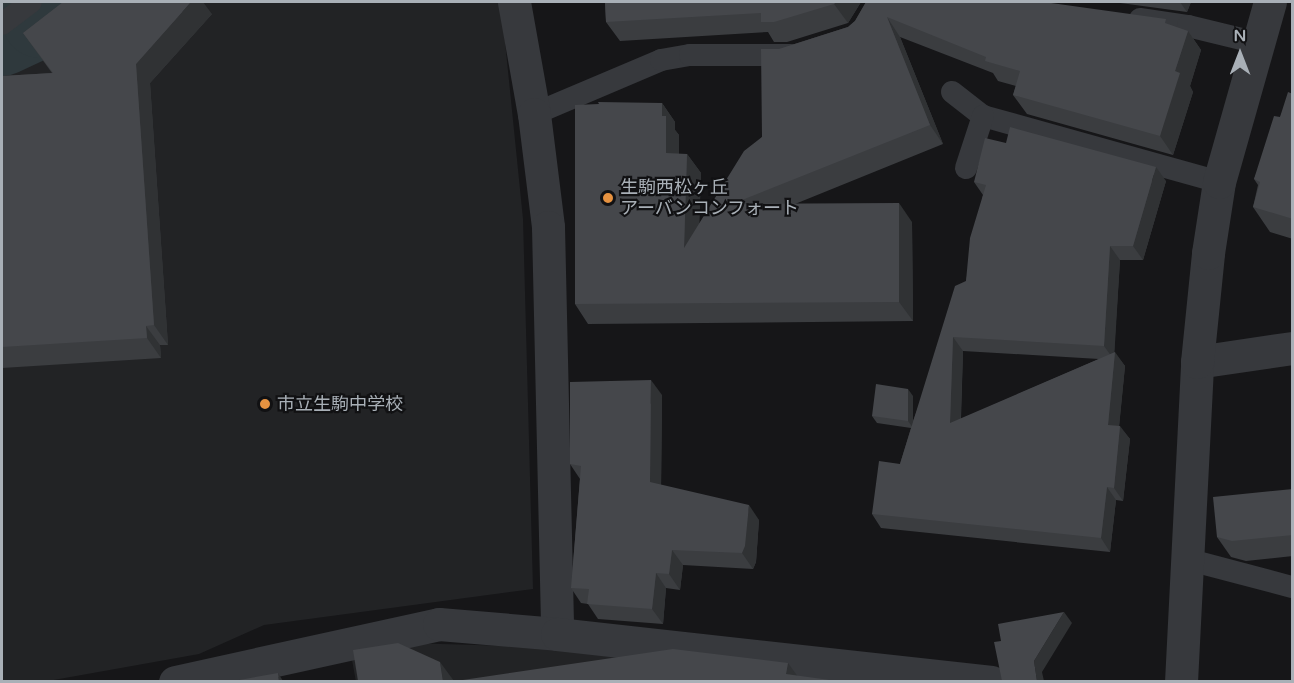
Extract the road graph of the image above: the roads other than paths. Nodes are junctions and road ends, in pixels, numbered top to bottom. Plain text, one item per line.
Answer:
1 (31, 2) edge
2 (514, 2) edge
3 (1270, 2) edge
4 (1118, 16) edge
5 (2, 24) edge
6 (1258, 43) junction
7 (809, 50) edge
8 (952, 92) dead end
9 (534, 114) junction
10 (983, 116) junction
11 (966, 168) dead end
12 (1220, 182) junction
13 (1293, 348) edge
14 (1197, 362) junction
15 (1186, 559) junction
16 (1293, 587) edge
17 (557, 634) junction
18 (838, 673) edge
19 (180, 681) edge
20 (991, 681) edge
21 (1181, 681) edge

1 - 5 lane
2 - 9 street
3 - 6 street
4 - 6 lane
6 - 12 street
7 - 9 lane
8 - 10 lane
9 - 17 street
10 - 11 lane
10 - 12 lane
12 - 14 street
13 - 14 street
14 - 15 street
15 - 16 lane
15 - 21 street
17 - 18 street
17 - 19 street
18 - 20 street

